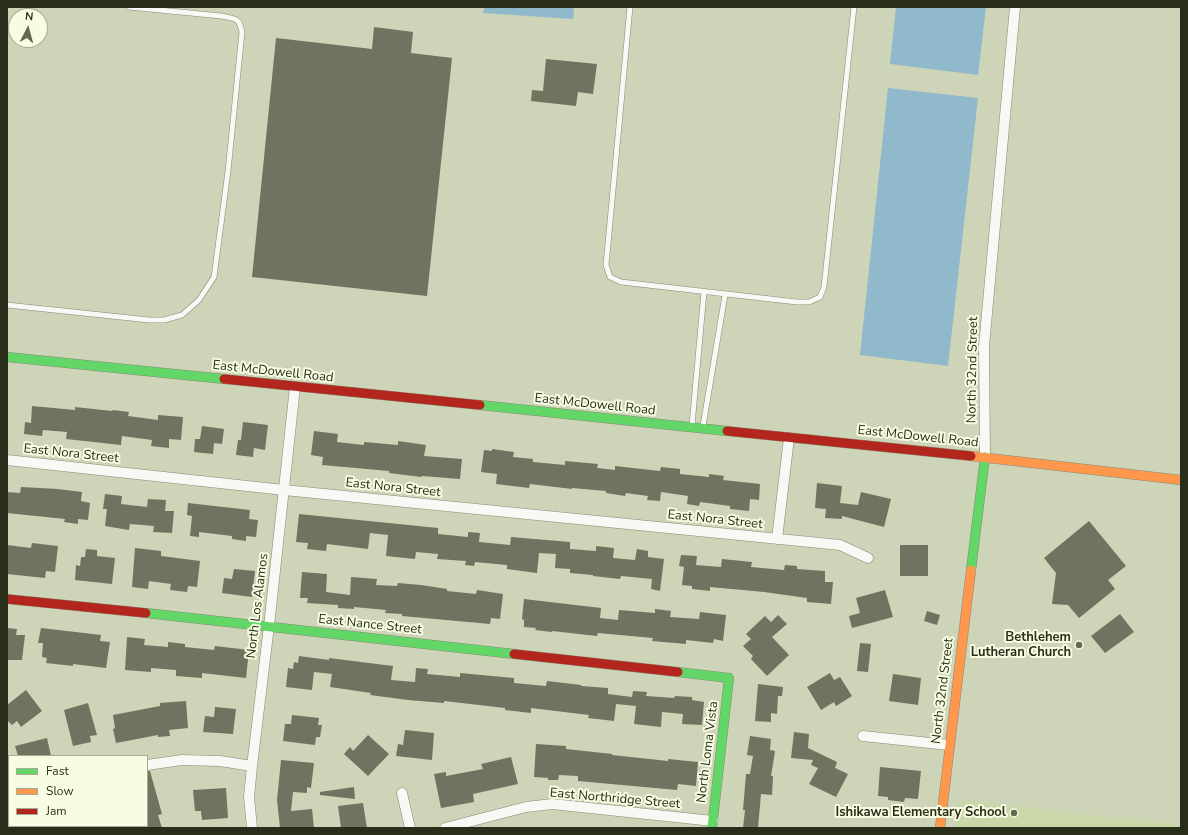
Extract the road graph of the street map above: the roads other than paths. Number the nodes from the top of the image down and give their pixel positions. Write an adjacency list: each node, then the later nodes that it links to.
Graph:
1 (129, 7): 7 (lane)
2 (630, 7): 5 (lane)
3 (854, 7): 6 (lane)
4 (1016, 7): 13 (street, North 32nd Street)
5 (704, 292): 6 (lane); 10 (lane)
6 (725, 295): 11 (lane)
7 (7, 305)
8 (7, 357): 9 (street, East McDowell Road)
9 (295, 387): 10 (street, East McDowell Road); 16 (street, North Los Alamos)
10 (691, 428): 11 (street, East McDowell Road)
11 (703, 429): 12 (street, East McDowell Road)
12 (789, 438): 13 (street, East McDowell Road); 17 (street)
13 (985, 457): 15 (street, East McDowell Road); 23 (street, North 32nd Street)
14 (7, 460): 16 (street, East Nora Street)
15 (1181, 480)
16 (284, 490): 17 (street, East Nora Street); 20 (street, North Los Alamos)
17 (776, 539): 18 (street, East Nora Street)
18 (868, 558)
19 (7, 599): 20 (street, East Nance Street)
20 (269, 626): 21 (street, East Nance Street); 25 (street, North Los Alamos)
21 (729, 678): 27 (street, North Loma Vista)
22 (863, 736): 23 (street)
23 (949, 745): 31 (street, North 32nd Street)
24 (148, 765): 25 (street)
25 (252, 766): 28 (street, North Los Alamos)
26 (402, 793): 29 (street)
27 (712, 824): 30 (street, East Northridge Street)
28 (252, 828)
29 (410, 828)
30 (445, 828)
31 (940, 828)

